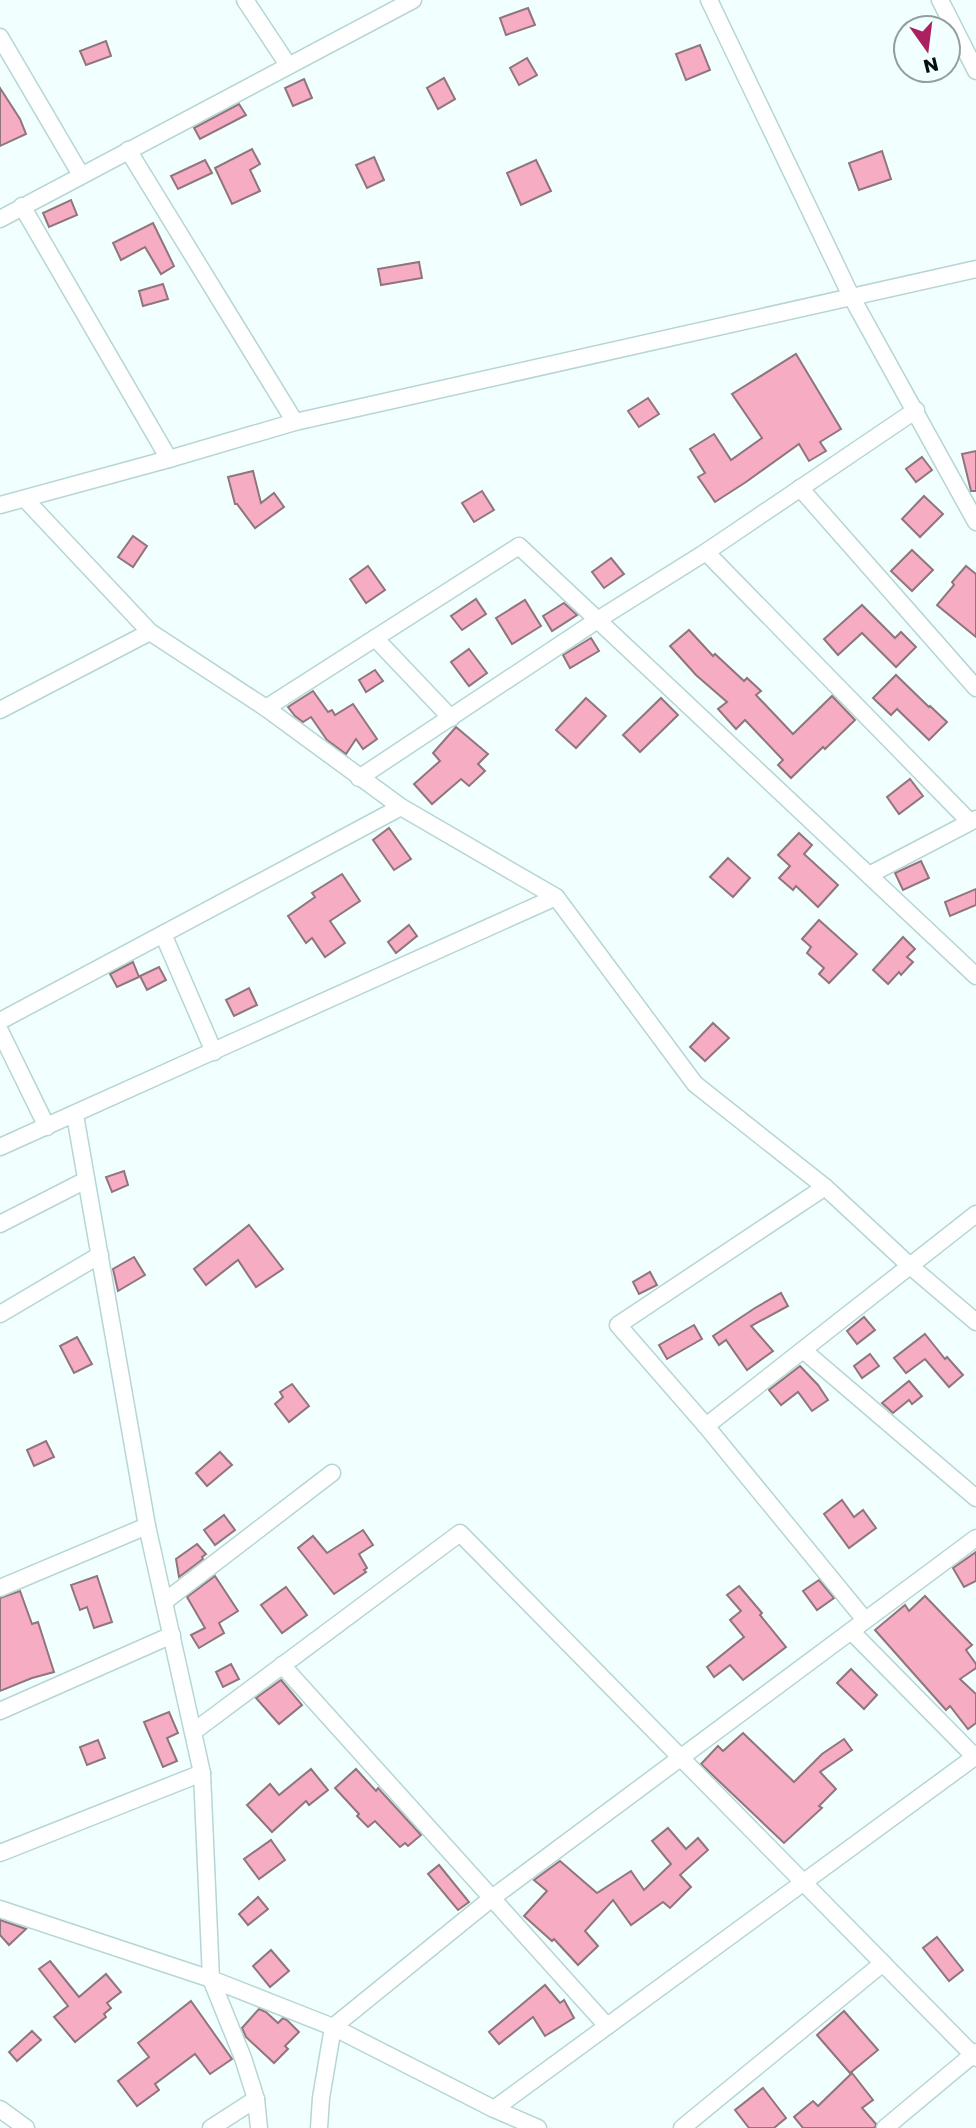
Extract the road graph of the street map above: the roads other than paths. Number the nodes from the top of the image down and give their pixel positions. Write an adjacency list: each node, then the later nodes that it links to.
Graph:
1 (245, 0): 6 (street)
2 (413, 0): 6 (street)
3 (709, 0): 13 (street)
4 (940, 0): 7 (street)
5 (0, 37): 9 (street)
6 (288, 65): 8 (street)
7 (976, 71)
8 (128, 150): 9 (street); 15 (street)
9 (81, 175): 10 (street)
10 (22, 206): 11 (street); 16 (street)
11 (0, 219)
12 (976, 269): 13 (street)
13 (851, 296): 14 (street); 15 (street)
14 (916, 410): 17 (street); 20 (street)
15 (295, 422): 16 (street)
16 (169, 459): 18 (street)
17 (800, 488): 21 (street); 25 (street)
18 (25, 499): 19 (street); 23 (street)
19 (0, 505)
20 (976, 522)
21 (706, 552): 22 (street); 31 (street)
22 (599, 619): 24 (street); 28 (street); 32 (street)
23 (150, 632): 26 (street); 27 (street)
24 (375, 638): 26 (street); 28 (street)
25 (976, 688)
26 (267, 708): 29 (street)
27 (0, 710)
28 (451, 718): 29 (street)
29 (359, 778): 30 (street)
30 (401, 807): 33 (street); 34 (street)
31 (973, 820): 32 (street)
32 (869, 875): 35 (street)
33 (556, 897): 38 (street); 43 (street)
34 (163, 934): 36 (street); 38 (street)
35 (976, 976)
36 (0, 1021)
37 (0, 1031): 40 (street)
38 (214, 1052): 39 (street)
39 (75, 1115): 40 (street); 42 (street)
40 (47, 1127): 41 (street)
41 (0, 1147)
42 (86, 1180): 45 (street); 46 (street)
43 (825, 1187): 47 (street); 51 (street)
44 (976, 1214): 47 (street)
45 (0, 1224)
46 (100, 1255): 48 (street); 54 (street)
47 (909, 1265): 49 (street); 50 (street)
48 (0, 1314)
49 (976, 1322)
50 (803, 1350): 51 (street); 53 (street)
51 (706, 1426): 58 (street)
52 (332, 1473): 57 (street)
53 (976, 1498)
54 (147, 1526): 56 (street); 57 (street)
55 (976, 1538): 58 (street)
56 (0, 1588)
57 (164, 1602): 60 (street)
58 (865, 1620): 59 (street)
59 (852, 1631): 64 (street); 65 (street)
60 (172, 1635): 62 (street); 63 (street)
61 (282, 1665): 63 (street); 64 (street); 69 (street)
62 (0, 1712)
63 (193, 1732): 66 (street)
64 (680, 1757): 68 (street); 69 (street)
65 (976, 1757): 68 (street)
66 (202, 1773): 67 (street); 72 (street)
67 (0, 1853)
68 (803, 1882): 71 (street); 73 (street)
69 (492, 1898): 73 (street); 74 (street)
70 (0, 1909): 72 (street)
71 (883, 1963): 75 (street); 84 (street)
72 (211, 1979): 74 (street); 76 (street)
73 (607, 2026): 78 (street)
74 (333, 2027): 78 (street); 82 (street)
75 (975, 2055): 85 (street)
76 (256, 2099): 80 (street); 81 (street)
77 (0, 2109): 79 (street)
78 (494, 2109): 83 (street)
79 (26, 2128)
80 (211, 2128)
81 (260, 2128)
82 (319, 2128)
83 (538, 2128)
84 (682, 2128)
85 (885, 2128)

